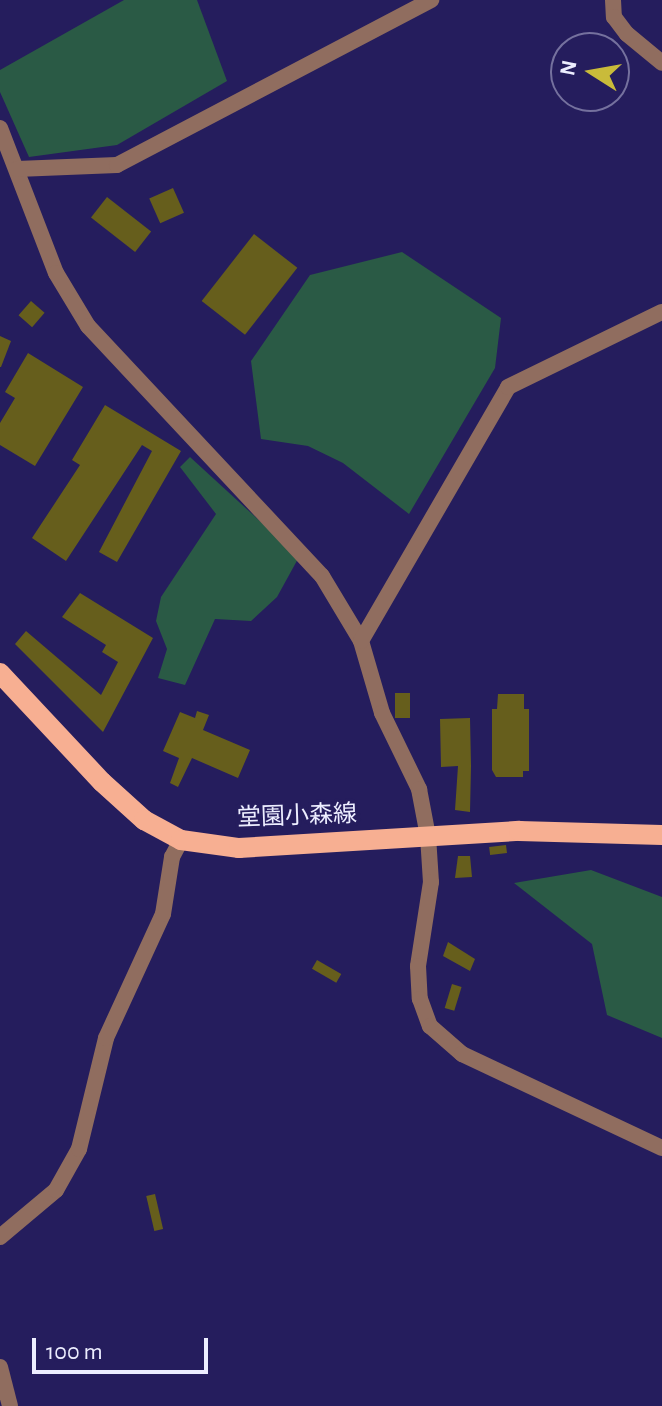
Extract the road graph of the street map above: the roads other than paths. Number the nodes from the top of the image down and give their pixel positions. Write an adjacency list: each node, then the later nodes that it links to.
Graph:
1 (431, 0): 7 (street)
2 (613, 0): 3 (street)
3 (637, 43): 4 (street); 5 (street)
4 (662, 48)
5 (662, 63)
6 (0, 128): 7 (street)
7 (17, 169): 9 (street)
8 (662, 312): 9 (street)
9 (361, 641): 12 (street)
10 (0, 673): 13 (main road, 堂園小森線)
11 (662, 835): 12 (main road, 堂園小森線)
12 (428, 836): 13 (main road, 堂園小森線); 14 (street)
13 (181, 840): 15 (street)
14 (662, 1148)
15 (0, 1237)
16 (0, 1367): 17 (street)
17 (10, 1406)

